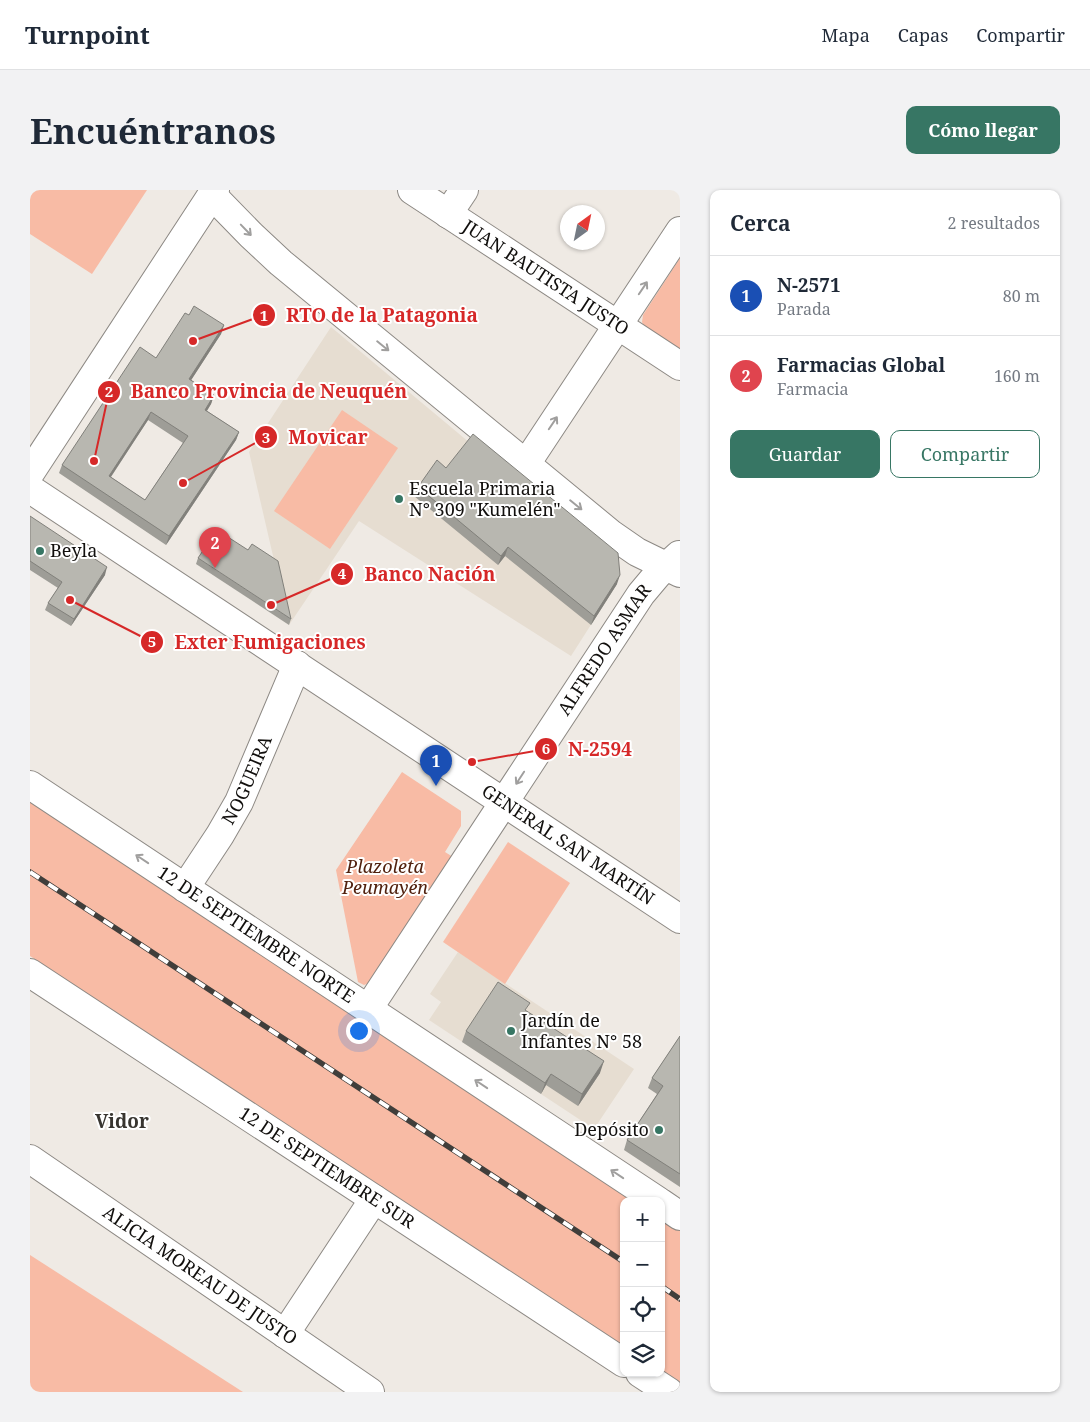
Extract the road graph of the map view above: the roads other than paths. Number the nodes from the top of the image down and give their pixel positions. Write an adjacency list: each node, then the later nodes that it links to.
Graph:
1 (412, 190): 4 (street, JUAN BAUTISTA JUSTO)
2 (464, 190): 4 (street)
3 (213, 193): 8 (street, one-way to 8); 9 (street)
4 (448, 214): 6 (street, JUAN BAUTISTA JUSTO)
5 (680, 231): 6 (street, one-way to 5)
6 (618, 325): 7 (street, JUAN BAUTISTA JUSTO); 8 (street, one-way to 6)
7 (680, 366)
8 (526, 464): 11 (street, one-way to 11)
9 (30, 474)
10 (30, 489): 12 (street, GENERAL SAN MARTÍN)
11 (675, 565): 14 (street, ALFREDO ASMAR, one-way to 14)
12 (297, 665): 14 (street, GENERAL SAN MARTÍN); 15 (street, NOGUEIRA)
13 (30, 785): 15 (street, 12 DE SEPTIEMBRE NORTE, one-way to 13)
14 (504, 802): 16 (street, GENERAL SAN MARTÍN); 18 (street, ALFREDO ASMAR)
15 (185, 888): 18 (street, 12 DE SEPTIEMBRE NORTE)
16 (680, 919)
17 (30, 973): 21 (street, 12 DE SEPTIEMBRE SUR)
18 (368, 1009): 20 (street, 12 DE SEPTIEMBRE NORTE, one-way to 18)
19 (30, 1160): 24 (street, ALICIA MOREAU DE JUSTO)
20 (652, 1197)
21 (374, 1198): 24 (street); 25 (street, 12 DE SEPTIEMBRE SUR)
22 (665, 1206): 23 (street)
23 (680, 1216)
24 (285, 1334): 27 (street, ALICIA MOREAU DE JUSTO)
25 (620, 1359)
26 (646, 1377): 28 (street)
27 (370, 1392)
28 (669, 1392)

